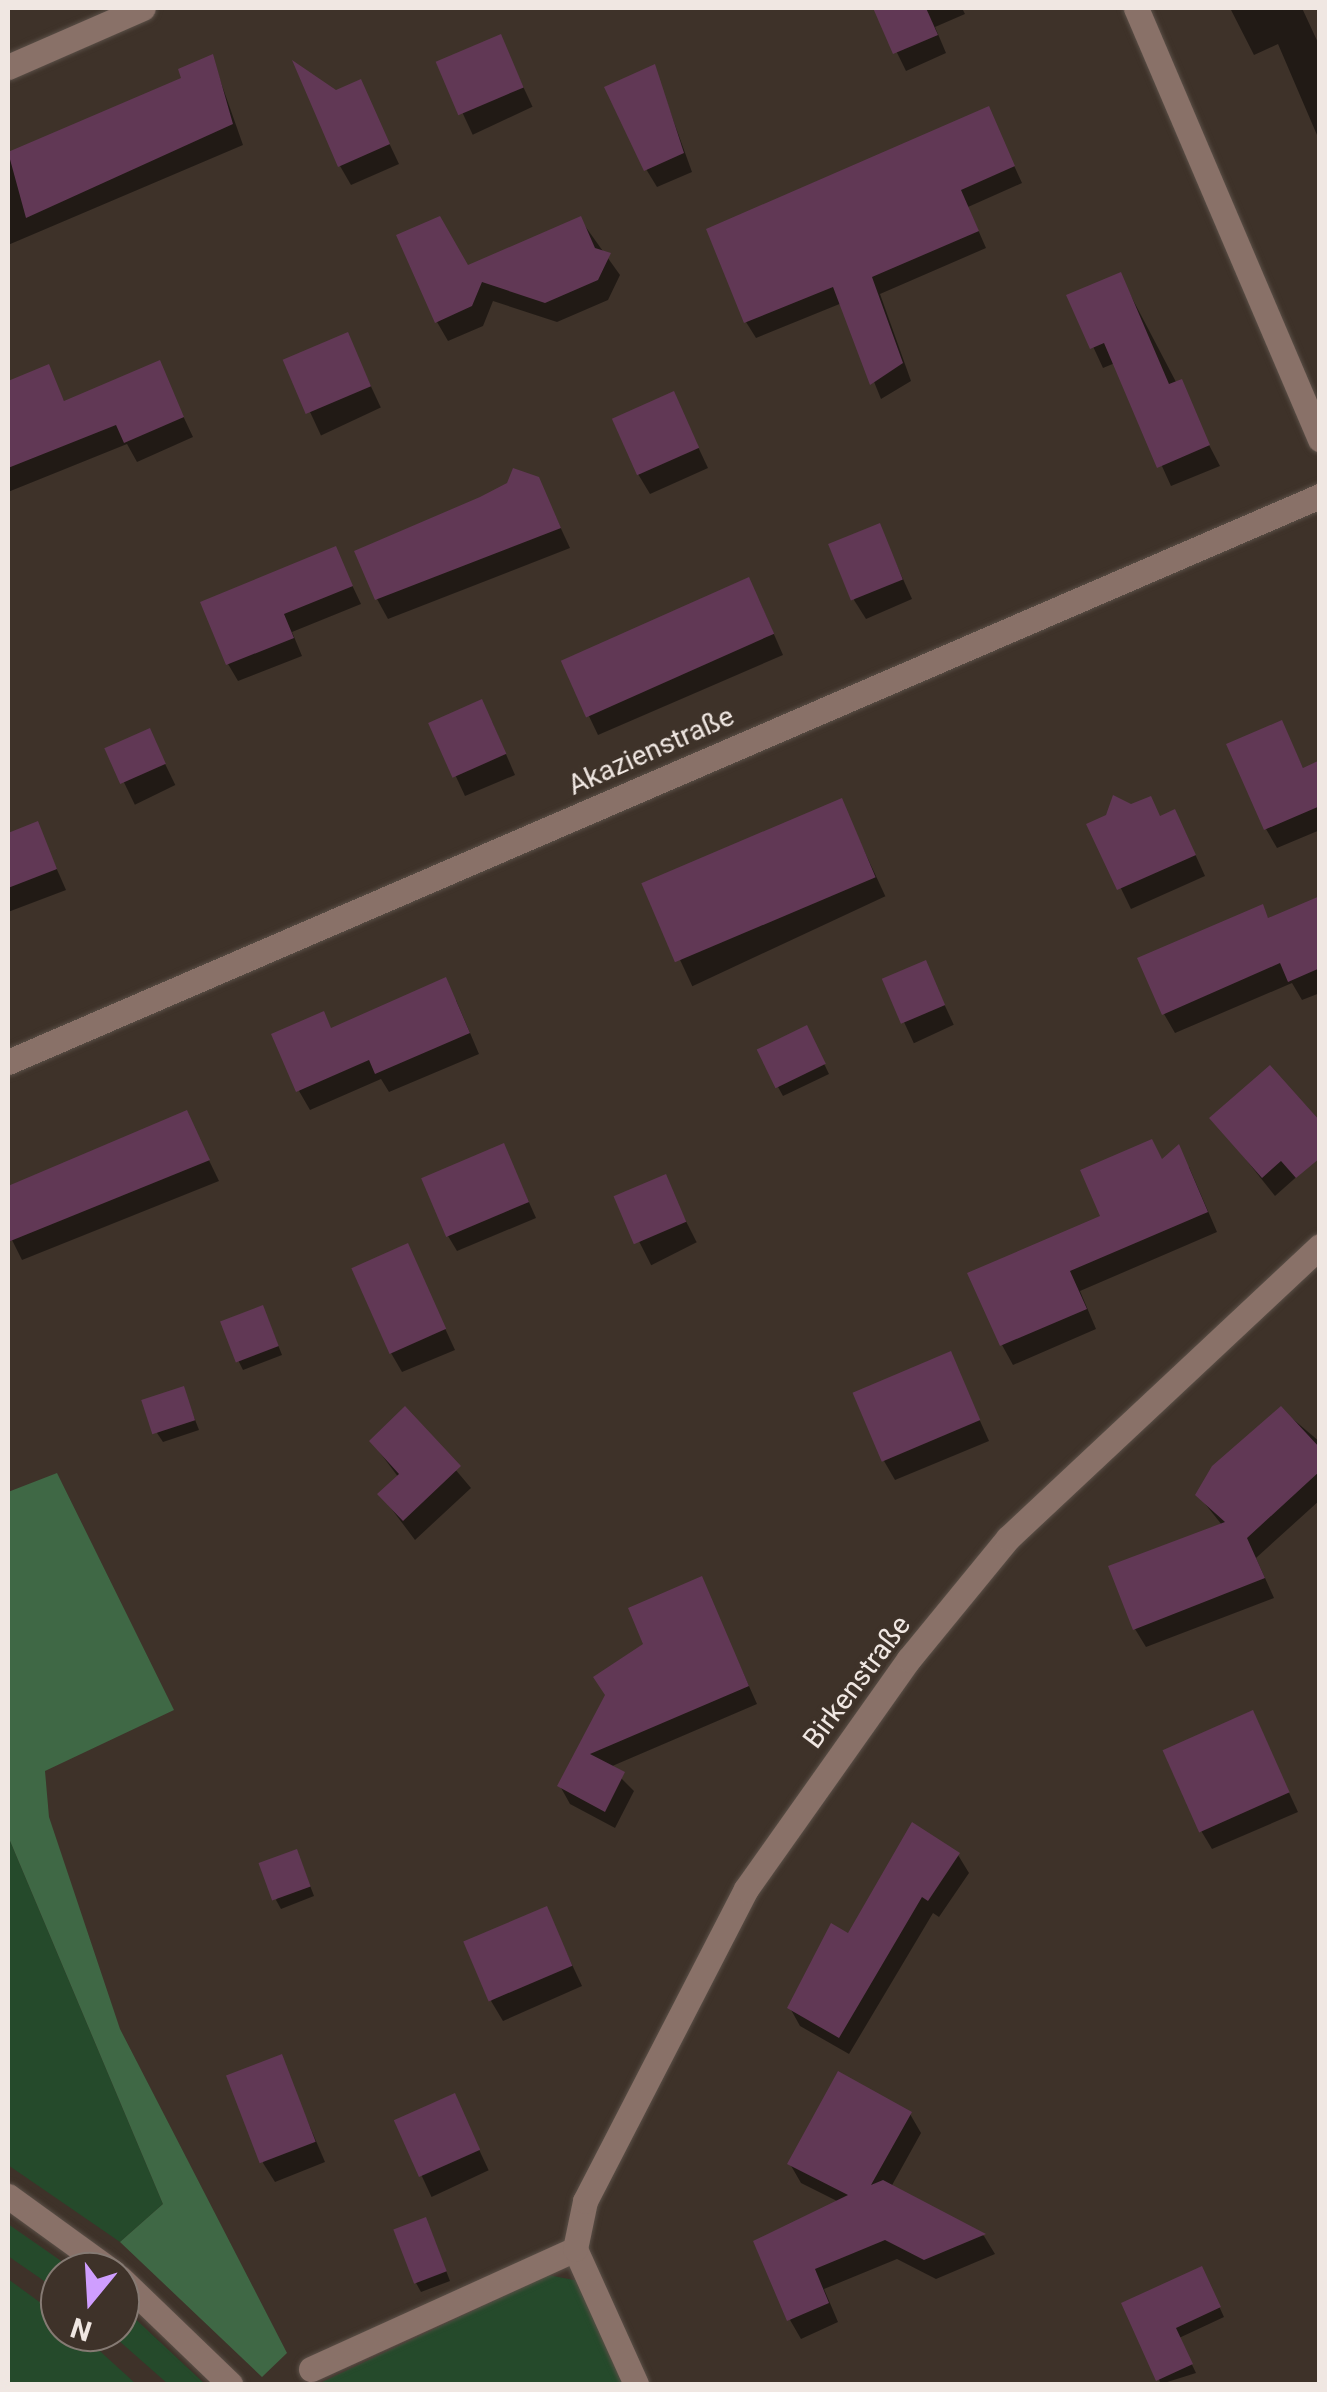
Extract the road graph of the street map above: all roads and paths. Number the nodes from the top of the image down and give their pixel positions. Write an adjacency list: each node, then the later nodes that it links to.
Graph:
1 (143, 8): 3 (street)
2 (1136, 8): 4 (street)
3 (8, 67)
4 (1320, 438)
5 (1320, 496): 6 (street, Akazienstraße)
6 (8, 1062)
7 (1320, 1246): 9 (street, Birkenstraße)
8 (8, 2196): 10 (street)
9 (575, 2249): 12 (street); 14 (street)
10 (85, 2252)
11 (140, 2297): 13 (street)
12 (310, 2369)
13 (230, 2384)
14 (636, 2384)

